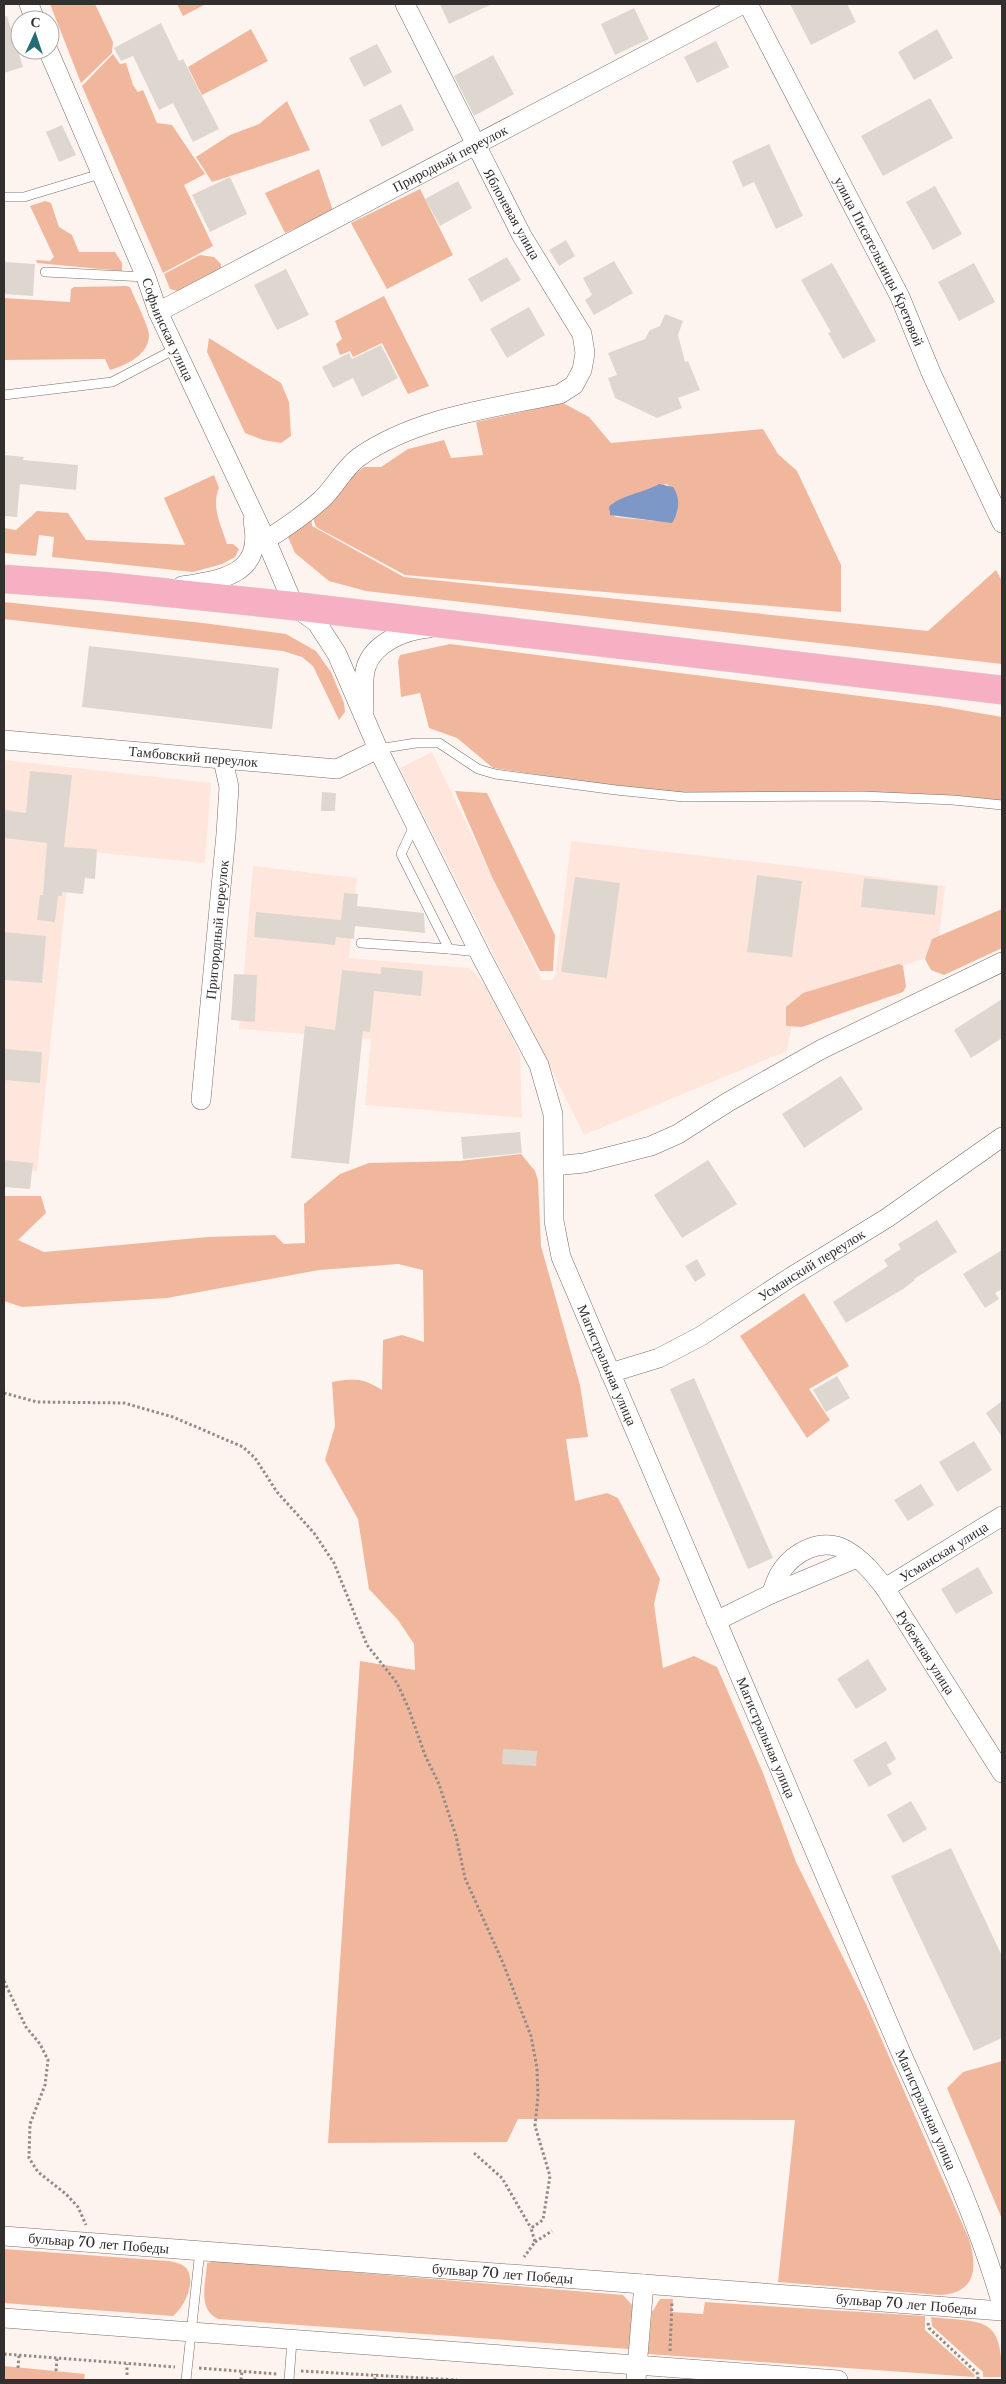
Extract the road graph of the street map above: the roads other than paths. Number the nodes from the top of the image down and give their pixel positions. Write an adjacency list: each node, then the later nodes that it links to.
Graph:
1 (405, 4): 5 (street, Яблоневая улица)
2 (743, 4): 5 (street, Природный переулок)
3 (748, 4): 14 (street, улица Писательницы Кретовой)
4 (52, 60): 6 (street, Софьинская улица)
5 (474, 144): 10 (street, Природный переулок); 15 (street, Яблоневая улица)
6 (100, 174): 7 (lane); 9 (street, Софьинская улица)
7 (4, 197)
8 (45, 272): 9 (lane)
9 (146, 277): 10 (street, Софьинская улица)
10 (158, 312): 11 (street, Софьинская улица)
11 (175, 349): 12 (lane); 13 (street, Софьинская улица)
12 (4, 395)
13 (245, 494): 15 (street, Софьинская улица); 17 (street)
14 (1002, 523)
15 (266, 540): 18 (street, Софьинская улица)
16 (4, 579): 17 (highway)
17 (148, 592): 18 (highway)
18 (294, 606): 19 (highway); 21 (street, Магистральная улица)
19 (465, 626): 20 (highway); 21 (street)
20 (1002, 690)
21 (364, 718): 23 (street, Магистральная улица)
22 (4, 740): 24 (street, Тамбовский переулок)
23 (378, 749): 24 (street, Тамбовский переулок); 25 (lane); 26 (street, Магистральная улица)
24 (223, 760): 31 (street, Пригородный переулок)
25 (1002, 805)
26 (415, 823): 28 (lane); 29 (street, Магистральная улица)
27 (361, 943): 28 (lane)
28 (449, 950): 29 (lane)
29 (479, 952): 33 (street, Магистральная улица)
30 (1002, 962): 33 (street)
31 (201, 1100)
32 (1002, 1137): 34 (street, Усманский переулок)
33 (554, 1166): 34 (street, Магистральная улица)
34 (610, 1373): 39 (street, Магистральная улица)
35 (1002, 1516): 37 (street, Усманская улица)
36 (857, 1558): 37 (street, Рубежная улица); 38 (street); 38 (street, Рубежная улица)
37 (885, 1588): 40 (street, Рубежная улица)
38 (771, 1594): 39 (street)
39 (716, 1621): 44 (street, Магистральная улица)
40 (1002, 1773)
41 (4, 2236): 42 (street, бульвар 70 лет Победы)
42 (200, 2250): 43 (street, бульвар 70 лет Победы); 47 (lane)
43 (644, 2284): 45 (street, бульвар 70 лет Победы); 49 (street)
44 (1002, 2305)
45 (1002, 2310)
46 (4, 2318): 47 (street)
47 (192, 2334): 48 (street); 51 (lane)
48 (292, 2341): 49 (street); 50 (lane)
49 (636, 2373): 52 (street)
50 (289, 2376)
51 (186, 2380)
52 (838, 2380)

